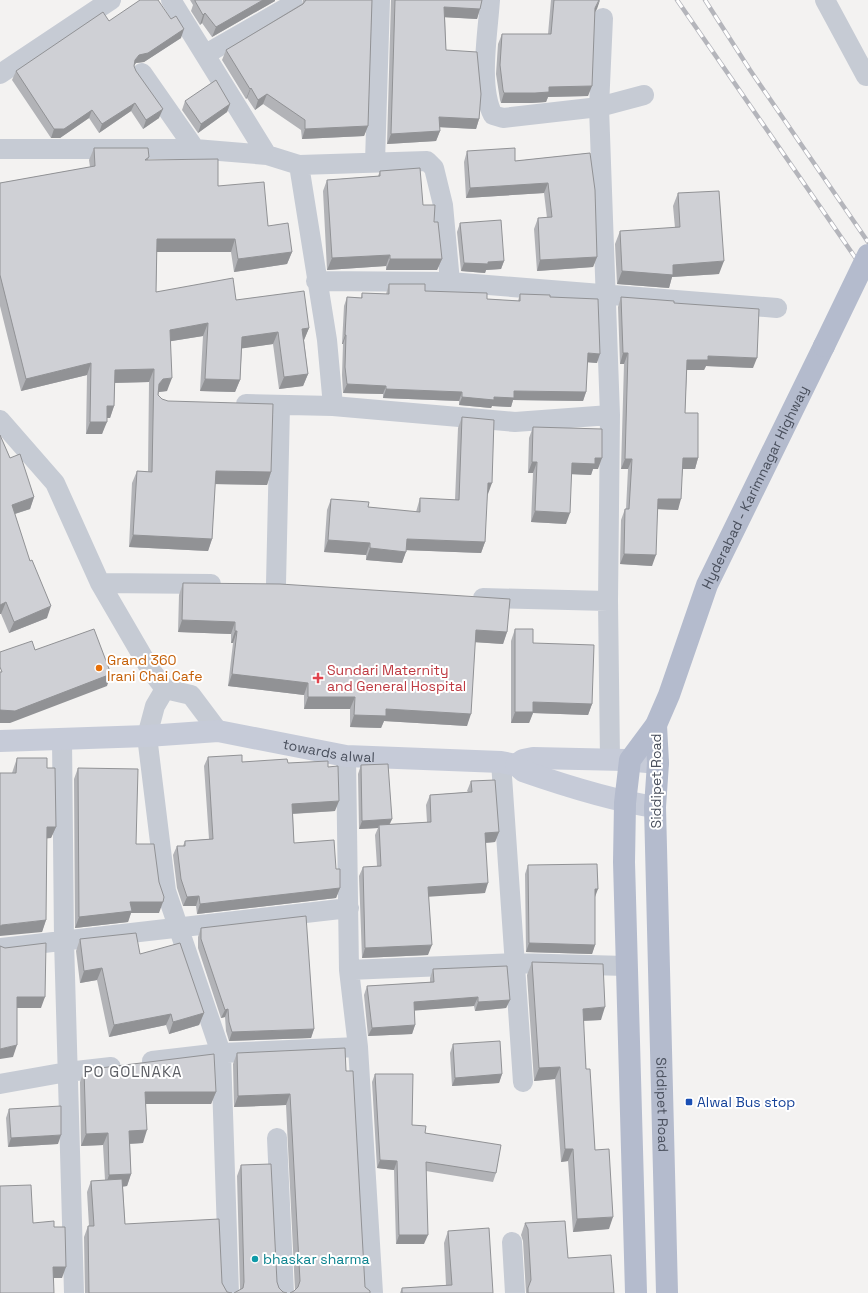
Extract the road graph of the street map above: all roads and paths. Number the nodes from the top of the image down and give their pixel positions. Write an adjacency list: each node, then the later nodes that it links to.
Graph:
1 (171, 0): 8 (street)
2 (380, 0): 17 (street)
3 (490, 0): 13 (street)
4 (825, 0): 11 (street)
5 (102, 2): 10 (street)
6 (293, 4): 8 (street)
7 (603, 18): 13 (street)
8 (206, 54): 16 (street)
9 (142, 73): 15 (street)
10 (0, 74)
11 (866, 76)
12 (644, 95): 13 (street)
13 (599, 107): 22 (street)
14 (0, 149): 15 (street)
15 (195, 149): 16 (street)
16 (267, 155): 18 (street)
17 (375, 162): 18 (street); 21 (street)
18 (299, 165): 20 (street)
19 (868, 255): 35 (main road, Hyderabad - Karimnagar Highway, bridge)
20 (316, 281): 21 (street); 26 (street)
21 (450, 282): 22 (street)
22 (606, 293): 23 (street); 27 (street)
23 (777, 308)
24 (226, 404): 25 (street)
25 (280, 406): 26 (street); 31 (street)
26 (333, 406): 27 (street)
27 (610, 415): 33 (street)
28 (0, 420): 29 (street)
29 (100, 582): 30 (street); 34 (street)
30 (230, 584)
31 (276, 585)
32 (466, 597): 33 (street)
33 (608, 601): 41 (street)
34 (165, 689): 36 (street); 37 (street)
35 (656, 725): 41 (main road, Siddipet Road); 43 (main road, Siddipet Road)
36 (218, 731): 37 (main road, towards alwal); 40 (main road, towards alwal)
37 (147, 736): 38 (main road, towards alwal); 47 (street)
38 (62, 738): 39 (main road, towards alwal); 48 (street)
39 (0, 741)
40 (346, 756): 42 (main road, towards alwal); 46 (street)
41 (620, 760): 42 (main road, towards alwal); 43 (main road, towards alwal); 44 (main road, Siddipet Road)
42 (508, 763): 44 (main road); 50 (street)
43 (658, 763): 45 (main road, Siddipet Road)
44 (625, 803): 45 (main road); 51 (main road, Siddipet Road)
45 (655, 807): 66 (main road, Siddipet Road)
46 (349, 908): 47 (street); 52 (street)
47 (178, 926): 48 (street); 54 (street)
48 (64, 940): 49 (street); 55 (street)
49 (0, 948)
50 (514, 963): 51 (street); 52 (street); 56 (street)
51 (626, 966): 65 (main road, Siddipet Road)
52 (349, 970): 53 (street)
53 (358, 1047): 54 (street); 63 (street)
54 (221, 1053): 55 (street); 61 (street)
55 (68, 1072): 57 (street); 60 (street)
56 (523, 1082)
57 (0, 1084)
58 (277, 1138): 62 (street)
59 (512, 1242): 64 (street)
60 (74, 1293)
61 (229, 1293)
62 (284, 1293)
63 (373, 1293)
64 (515, 1293)
65 (636, 1293)
66 (668, 1293)

